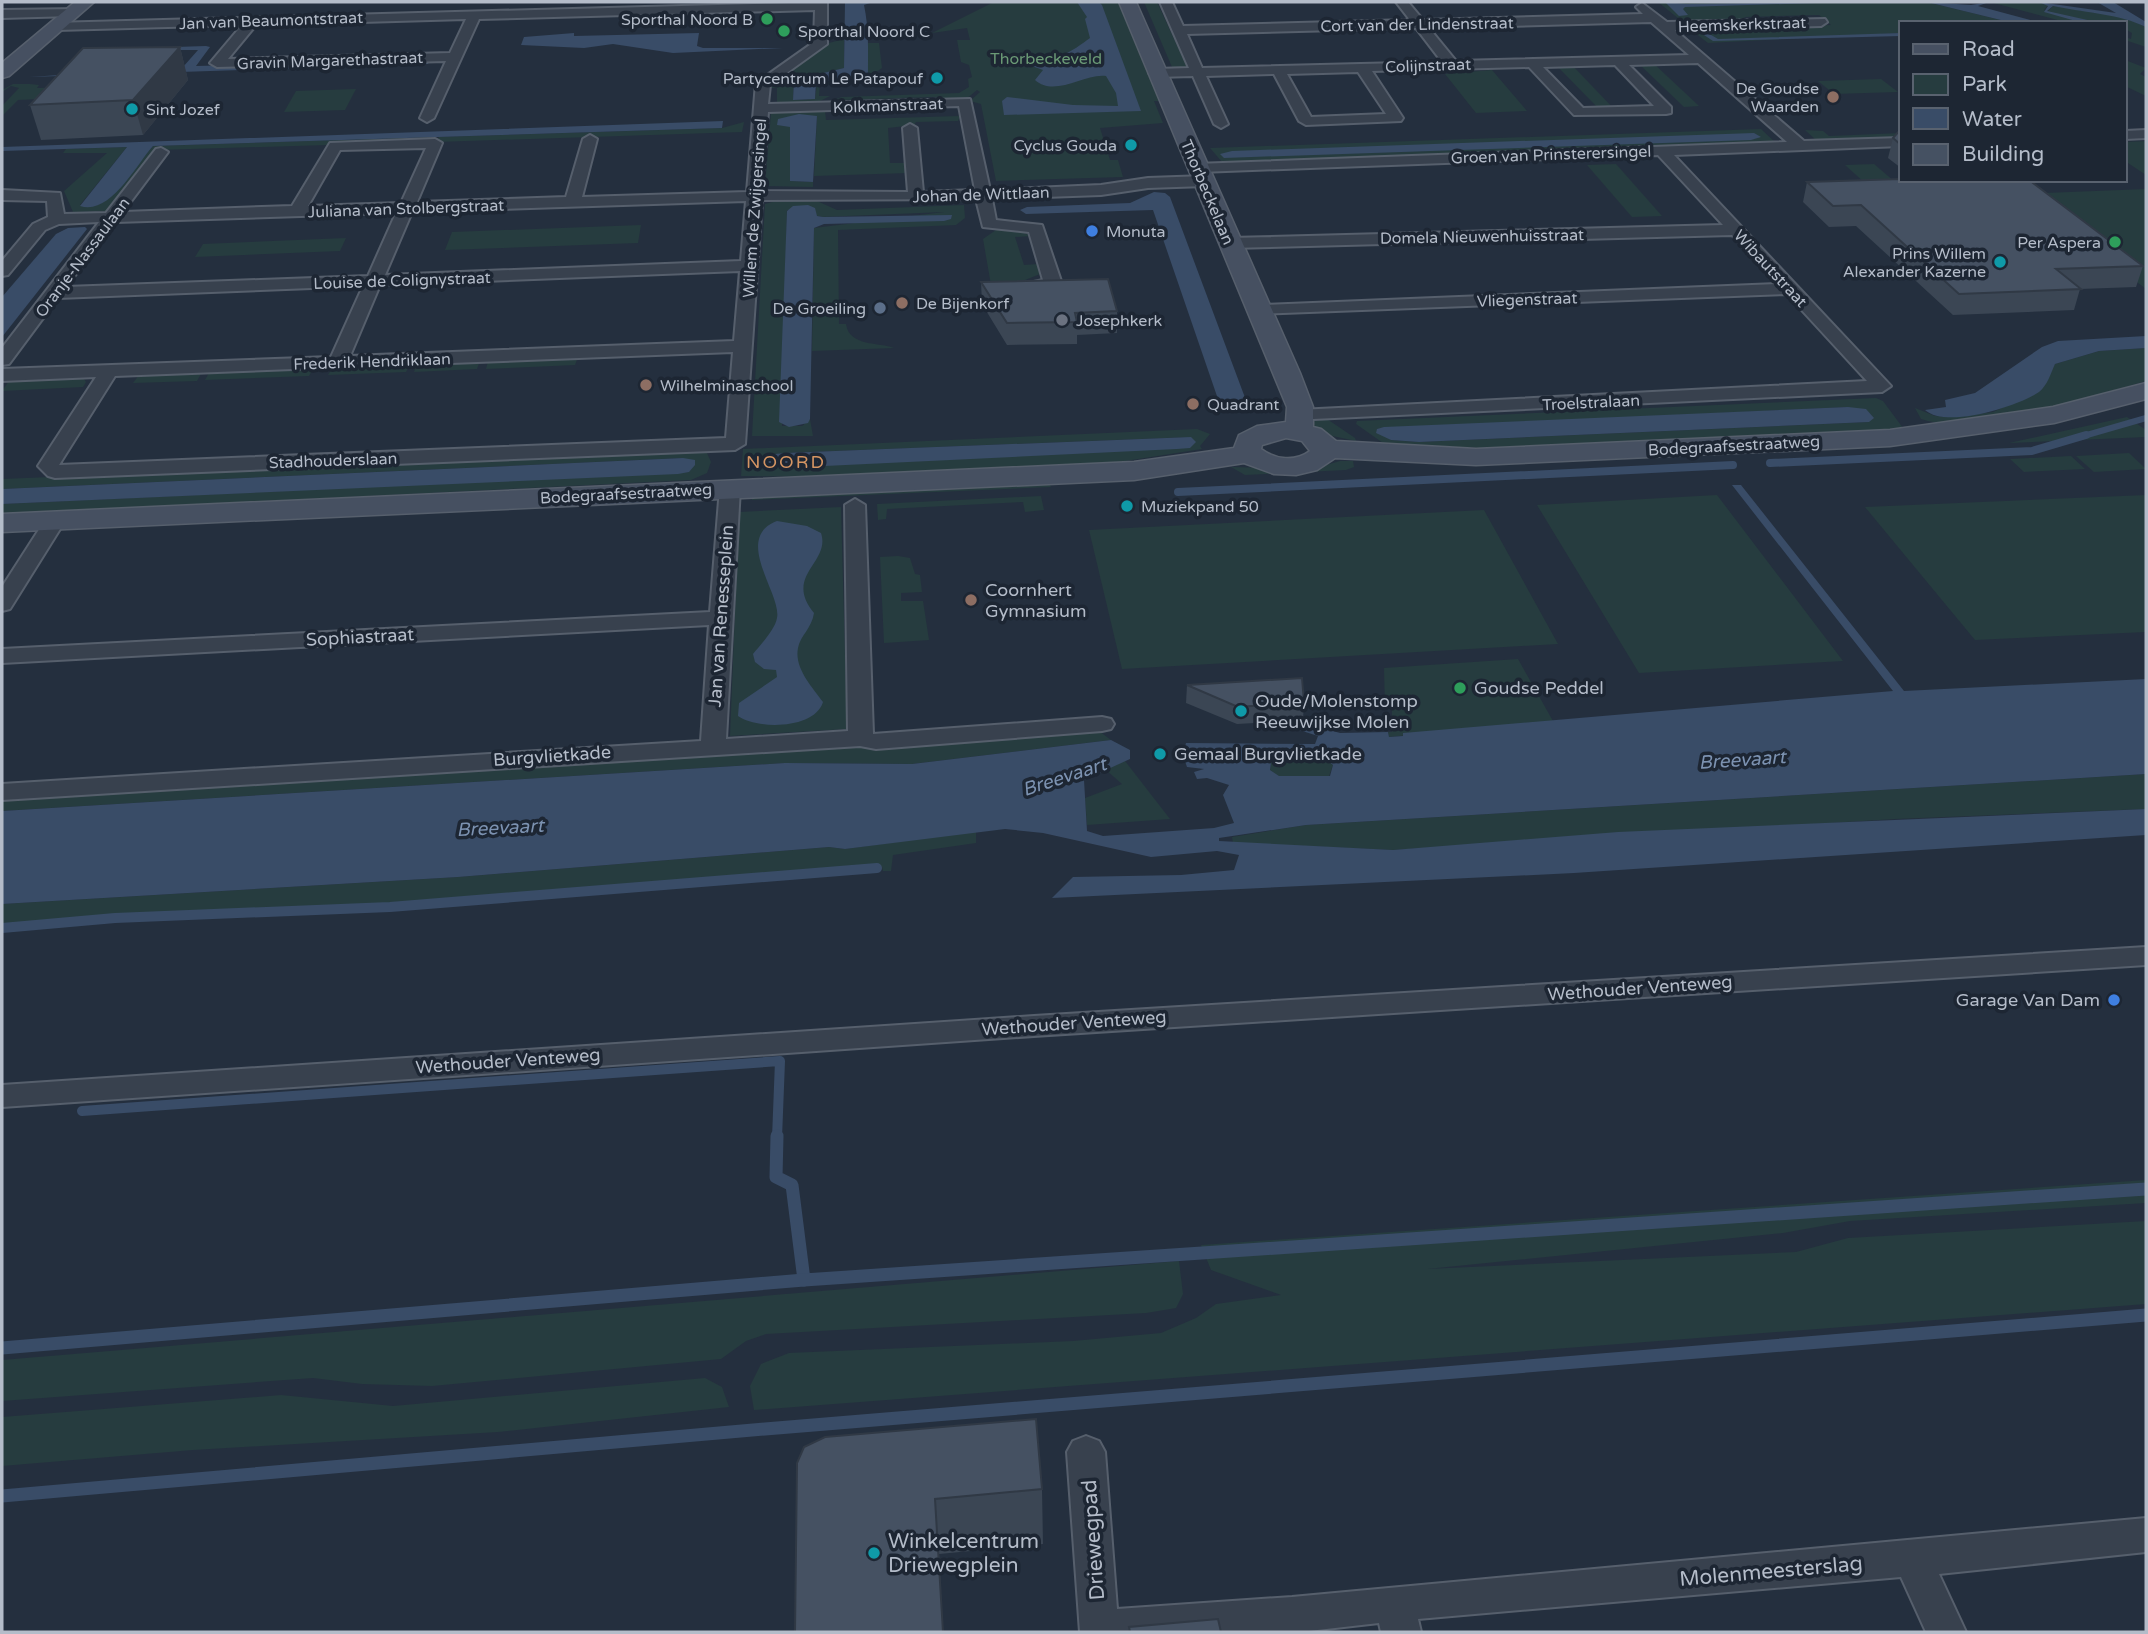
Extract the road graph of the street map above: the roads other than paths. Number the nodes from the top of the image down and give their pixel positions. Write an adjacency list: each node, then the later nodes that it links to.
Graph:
1 (1127, 2): 25 (main road, Thorbeckelaan)
2 (1166, 2): 15 (street)
3 (1402, 2): 13 (street)
4 (1635, 2): 11 (street, Heemskerkstraat)
5 (821, 4): 6 (street, Jan van Beaumontstraat); 26 (street, Willem de Zwijgersingel)
6 (732, 5): 9 (street, Jan van Beaumontstraat)
7 (79, 7): 8 (street); 14 (main road)
8 (2, 14)
9 (474, 15): 10 (street, Jan van Beaumontstraat); 16 (street)
10 (251, 22): 14 (street, Jan van Beaumontstraat); 16 (street, Gravin Margarethastraat)
11 (1659, 22): 12 (street, Heemskerkstraat); 13 (street, Cort van der Lindenstraat); 17 (street, Heemskerkstraat)
12 (1821, 22)
13 (1419, 23): 15 (street, Cort van der Lindenstraat); 20 (street)
14 (57, 26): 23 (main road)
15 (1180, 30): 24 (street)
16 (455, 57): 27 (street)
17 (1701, 59): 18 (street, Colijnstraat); 36 (street, Heemskerkstraat)
18 (1617, 60): 19 (street, Colijnstraat); 19 (street)
19 (1531, 62): 20 (street, Colijnstraat)
20 (1451, 64): 21 (street, Colijnstraat)
21 (1362, 67): 22 (street, Colijnstraat); 28 (street)
22 (1278, 69): 24 (street, Colijnstraat); 28 (street)
23 (2, 72)
24 (1197, 72): 25 (street, Colijnstraat); 29 (street)
25 (1156, 73): 39 (main road, Thorbeckelaan)
26 (762, 108): 40 (street, Kolkmanstraat); 42 (street, Willem de Zwijgersingel)
27 (427, 118)
28 (1351, 119)
29 (1221, 124)
30 (911, 128): 43 (street)
31 (2146, 134): 32 (street)
32 (2127, 135)
33 (590, 139): 44 (street)
34 (1899, 142): 36 (street, Groen van Prinsterersingel)
35 (435, 143): 45 (street); 46 (street)
36 (1800, 145): 37 (street, Groen van Prinsterersingel)
37 (1661, 150): 39 (street, Groen van Prinsterersingel); 49 (street, Wibautstraat)
38 (161, 152): 47 (street, Oranje-Nassaulaan)
39 (1203, 174): 40 (street, Johan de Wittlaan); 50 (main road, Thorbeckelaan)
40 (981, 194): 43 (street, Johan de Wittlaan); 55 (street)
41 (2, 195): 48 (street)
42 (755, 196): 43 (street, Johan de Wittlaan); 44 (street, Juliana van Stolbergstraat); 51 (street, Willem de Zwijgersingel)
43 (916, 197)
44 (573, 202): 45 (street, Juliana van Stolbergstraat)
45 (406, 208): 46 (street, Juliana van Stolbergstraat); 53 (street)
46 (297, 211): 47 (street, Juliana van Stolbergstraat)
47 (111, 218): 48 (street, Juliana van Stolbergstraat); 56 (street, Oranje-Nassaulaan)
48 (56, 219): 52 (street)
49 (1735, 229): 50 (street, Domela Nieuwenhuisstraat); 54 (street, Wibautstraat)
50 (1230, 243): 57 (main road, Thorbeckelaan)
51 (749, 266): 53 (street, Louise de Colignystraat); 58 (street, Willem de Zwijgersingel)
52 (2, 271)
53 (374, 281): 56 (street, Louise de Colignystraat); 60 (street)
54 (1791, 289): 57 (street, Vliegenstraat); 63 (street, Wibautstraat)
55 (999, 291)
56 (55, 293): 59 (street, Oranje-Nassaulaan)
57 (1262, 310): 65 (main road, Thorbeckelaan)
58 (743, 346): 60 (street, Frederik Hendriklaan); 66 (street, Willem de Zwijgersingel)
59 (2, 360)
60 (338, 362): 61 (street, Frederik Hendriklaan)
61 (110, 370): 62 (street, Frederik Hendriklaan); 66 (street, Stadhouderslaan)
62 (2, 375)
63 (1882, 386): 65 (street, Troelstralaan)
64 (2144, 393): 67 (main road, Bodegraafsestraatweg)
65 (1290, 426): 67 (main road); 68 (main road)
66 (735, 444)
67 (1326, 449): 68 (main road)
68 (1249, 454): 69 (main road, Bodegraafsestraatweg)
69 (730, 488): 71 (main road, Bodegraafsestraatweg); 74 (street, Jan van Renesseplein)
70 (855, 505): 77 (street)
71 (54, 521): 72 (main road, Bodegraafsestraatweg); 73 (street)
72 (2, 523)
73 (2, 604)
74 (719, 618): 75 (street, Sophiastraat); 78 (street, Jan van Renesseplein)
75 (2, 656)
76 (1102, 724): 77 (street, Burgvlietkade)
77 (861, 738): 78 (street, Burgvlietkade)
78 (713, 745): 79 (street, Burgvlietkade)
79 (2, 793)
80 (2146, 956): 81 (street, Wethouder Venteweg)
81 (2, 1096)
82 (1086, 1452): 86 (street, Driewegpad)
83 (2146, 1535): 84 (street, Molenmeesterslag)
84 (1912, 1559): 85 (street, Molenmeesterslag); 87 (street)
85 (1398, 1617): 86 (street, Molenmeesterslag)
86 (1100, 1629)
87 (1946, 1632)

